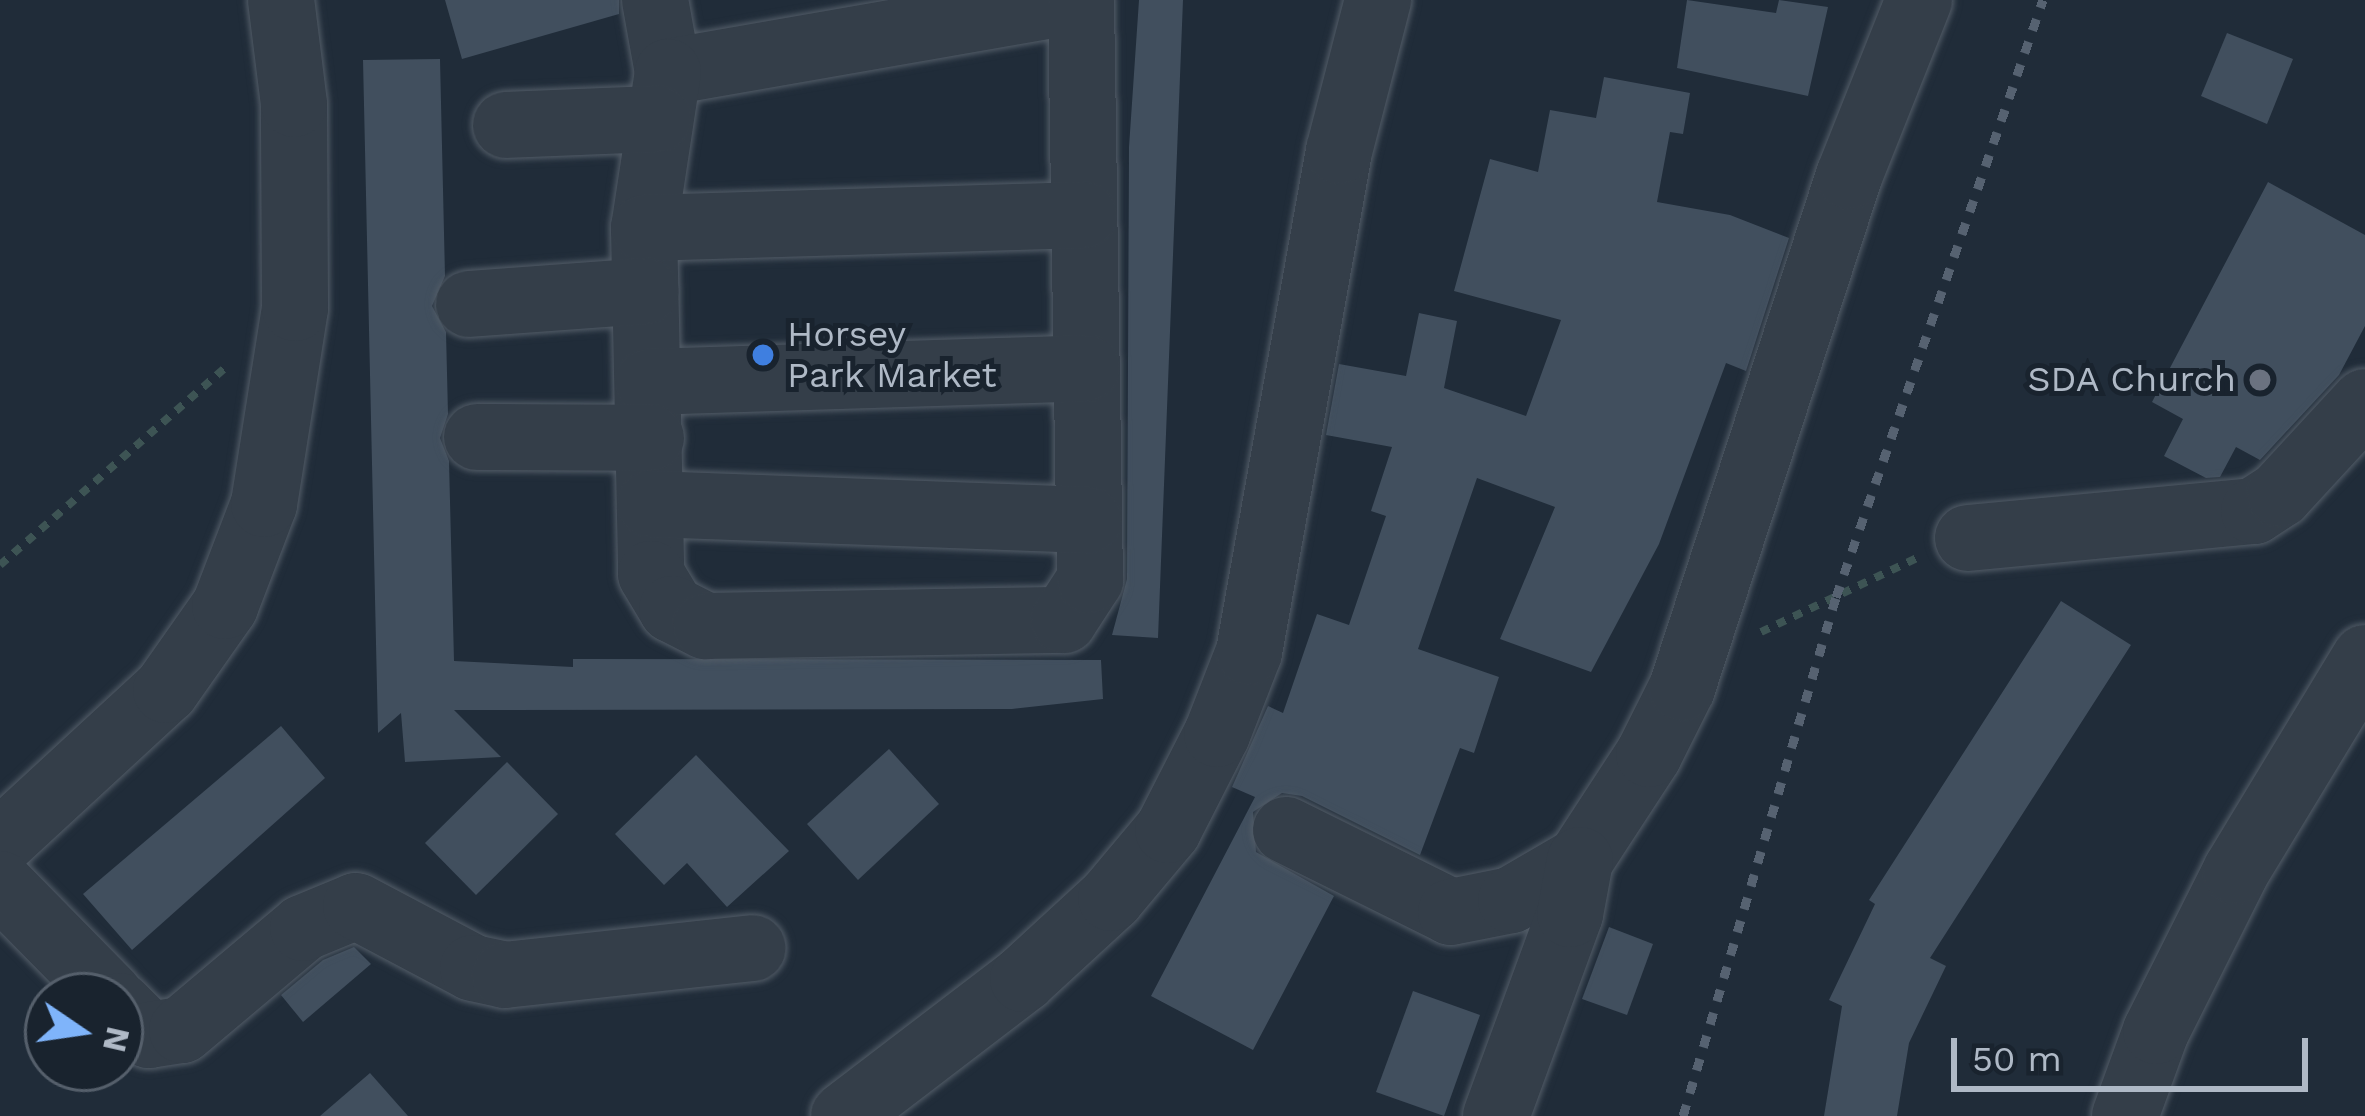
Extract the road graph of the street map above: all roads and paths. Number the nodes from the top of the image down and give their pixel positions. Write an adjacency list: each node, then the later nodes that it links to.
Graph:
1 (281, 0): 11 (street)
2 (656, 0): 6 (street)
3 (1378, 0): 29 (street)
4 (1919, 0): 24 (street)
5 (1081, 2): 6 (street); 8 (street)
6 (663, 95): 7 (street); 9 (street)
7 (506, 125)
8 (1084, 214): 9 (street); 12 (street)
9 (645, 260): 10 (street); 14 (street)
10 (469, 304)
11 (295, 308): 19 (path); 23 (street)
12 (1087, 368): 14 (street); 17 (street)
13 (2365, 402): 18 (street)
14 (649, 410): 15 (street); 16 (street)
15 (477, 437)
16 (650, 504): 17 (street); 17 (street)
17 (1089, 520)
18 (1967, 538): 20 (path)
19 (0, 565)
20 (1754, 636)
21 (2365, 658): 31 (street)
22 (1286, 830): 24 (street)
23 (0, 843)
24 (1580, 860): 30 (street)
25 (0, 884): 27 (street)
26 (753, 948): 28 (street)
27 (86, 972)
28 (144, 1030)
29 (844, 1116)
30 (1496, 1116)
31 (2125, 1116)

